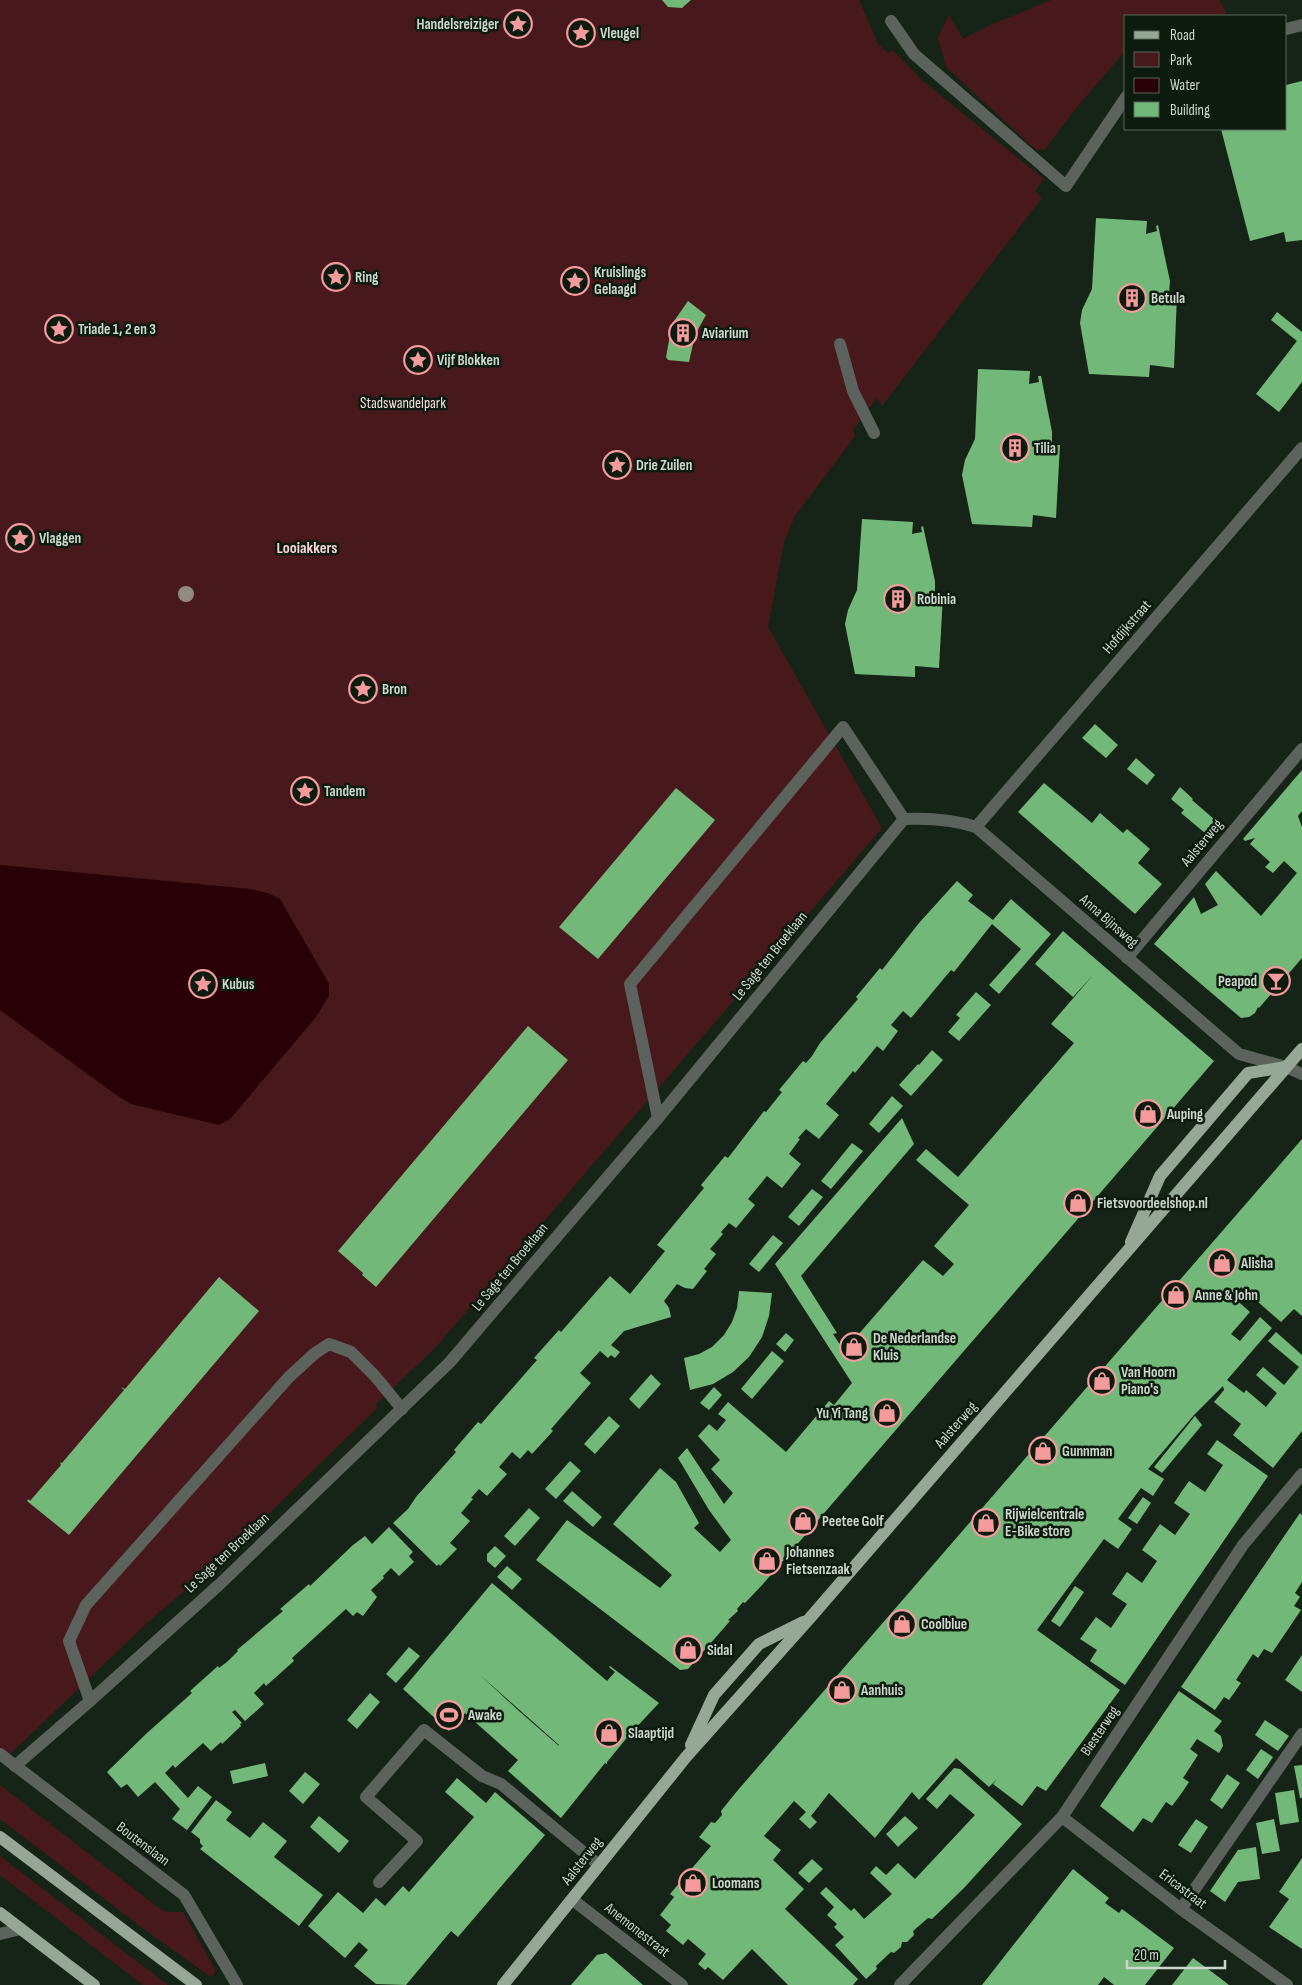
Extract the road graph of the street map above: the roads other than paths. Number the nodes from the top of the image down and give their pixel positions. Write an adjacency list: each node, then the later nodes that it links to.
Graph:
1 (890, 21): 4 (street)
2 (1302, 25): 3 (street)
3 (1287, 29)
4 (1124, 100)
5 (840, 344): 6 (street)
6 (874, 433)
7 (1302, 448): 10 (street, Hofdijkstraat)
8 (1302, 748): 11 (street, Aalsterweg)
9 (904, 819): 10 (street, Anna Bijnsweg); 15 (street, Le Sage ten Broeklaan); 15 (street)
10 (976, 827): 11 (street, Anna Bijnsweg)
11 (1127, 958): 13 (street, Anna Bijnsweg)
12 (1302, 1049): 13 (main road, Aalsterweg)
13 (1286, 1067): 14 (street, Anna Bijnsweg); 16 (main road, Aalsterweg); 16 (main road, Aalsterweg)
14 (1302, 1074)
15 (658, 1118): 17 (street, Le Sage ten Broeklaan)
16 (1126, 1254): 19 (main road, Aalsterweg)
17 (402, 1409): 20 (street, Le Sage ten Broeklaan); 20 (street)
18 (1302, 1474): 25 (street, Biesterweg)
19 (810, 1618): 23 (main road, Aalsterweg); 23 (main road, Aalsterweg)
20 (90, 1701): 24 (street, Le Sage ten Broeklaan)
21 (1302, 1734): 30 (street)
22 (0, 1754): 24 (street, Boutenslaan)
23 (686, 1757): 27 (main road, Aalsterweg)
24 (15, 1766): 36 (street, Boutenslaan)
25 (1062, 1817): 30 (street, Ericastraat); 39 (street, Biesterweg)
26 (0, 1837): 35 (main road)
27 (599, 1865): 28 (street); 29 (main road, Aalsterweg)
28 (379, 1882)
29 (573, 1900): 37 (main road, Aalsterweg); 38 (street, Anemonestraat)
30 (1181, 1909): 40 (street, Ericastraat)
31 (0, 1912): 32 (main road)
32 (21, 1929): 33 (street); 34 (main road)
33 (0, 1934)
34 (94, 1985)
35 (196, 1985)
36 (237, 1985)
37 (503, 1985)
38 (682, 1985)
39 (900, 1985)
40 (1287, 1985)

